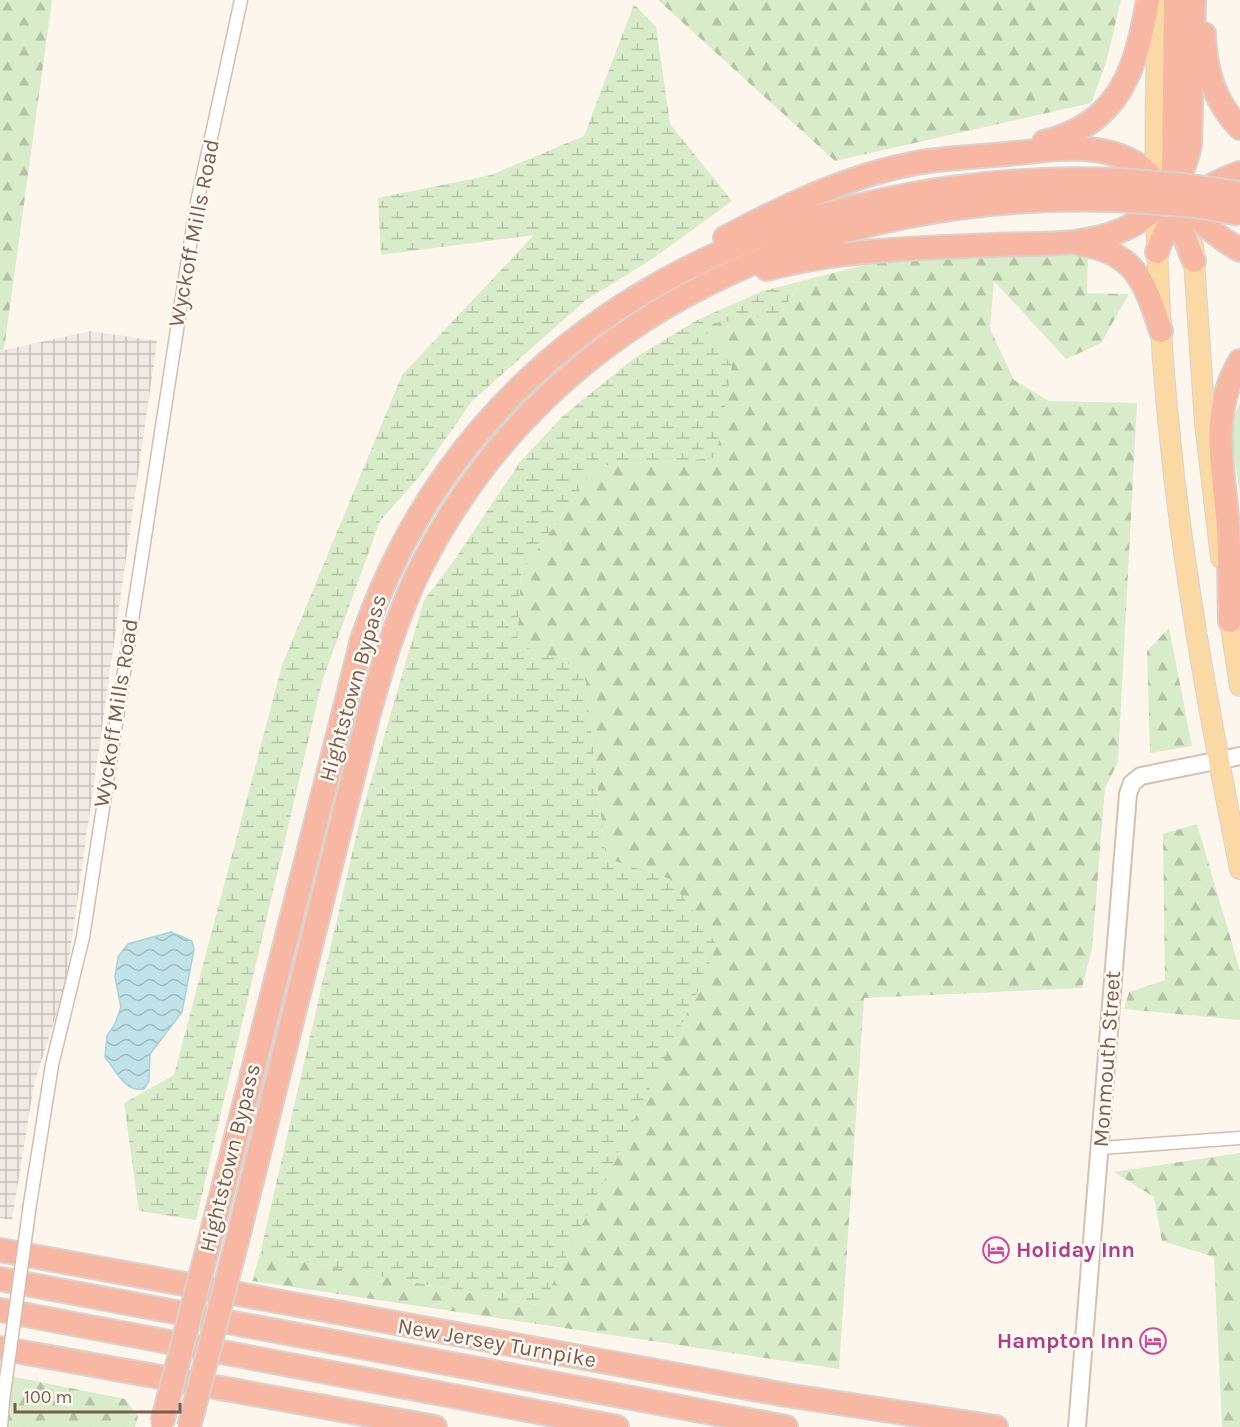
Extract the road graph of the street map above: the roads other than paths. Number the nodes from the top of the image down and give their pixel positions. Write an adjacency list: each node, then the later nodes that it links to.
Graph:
1 (241, 0): 34 (street, Wyckoff Mills Road, bridge)
2 (1148, 0): 8 (highway)
3 (1159, 0): 12 (main road)
4 (1175, 0): 12 (highway)
5 (1194, 0): 12 (highway)
6 (1206, 0): 7 (highway)
7 (1240, 128)
8 (960, 157): 12 (highway); 18 (highway)
9 (1240, 174): 12 (highway)
10 (1119, 190): 11 (highway, Hightstown Bypass, bridge); 13 (highway, Hightstown Bypass, bridge); 18 (highway, Hightstown Bypass); 19 (highway, Hightstown Bypass)
11 (1240, 193)
12 (1174, 200): 14 (highway); 15 (highway); 16 (highway); 17 (highway)
13 (1240, 213)
14 (1066, 242): 19 (highway); 20 (highway)
15 (1240, 250)
16 (1157, 252): 20 (main road)
17 (1194, 261): 22 (main road)
18 (611, 312): 33 (highway, Hightstown Bypass, bridge)
19 (636, 324): 35 (highway, Hightstown Bypass, bridge)
20 (1161, 331): 25 (main road)
21 (1240, 361): 22 (highway)
22 (1230, 621): 23 (main road)
23 (1240, 686)
24 (1240, 756): 25 (street, Monmouth Street)
25 (1219, 760): 26 (main road); 28 (street, Monmouth Street)
26 (1240, 869)
27 (1240, 1138): 28 (street)
28 (1101, 1148): 40 (street, Monmouth Street)
29 (0, 1250): 39 (highway, New Jersey Turnpike)
30 (0, 1279): 38 (highway, New Jersey Turnpike)
31 (0, 1310): 37 (highway)
32 (0, 1348): 36 (highway)
33 (162, 1425)
34 (1, 1427)
35 (189, 1427)
36 (435, 1427)
37 (617, 1427)
38 (786, 1427)
39 (996, 1427)
40 (1077, 1427)

